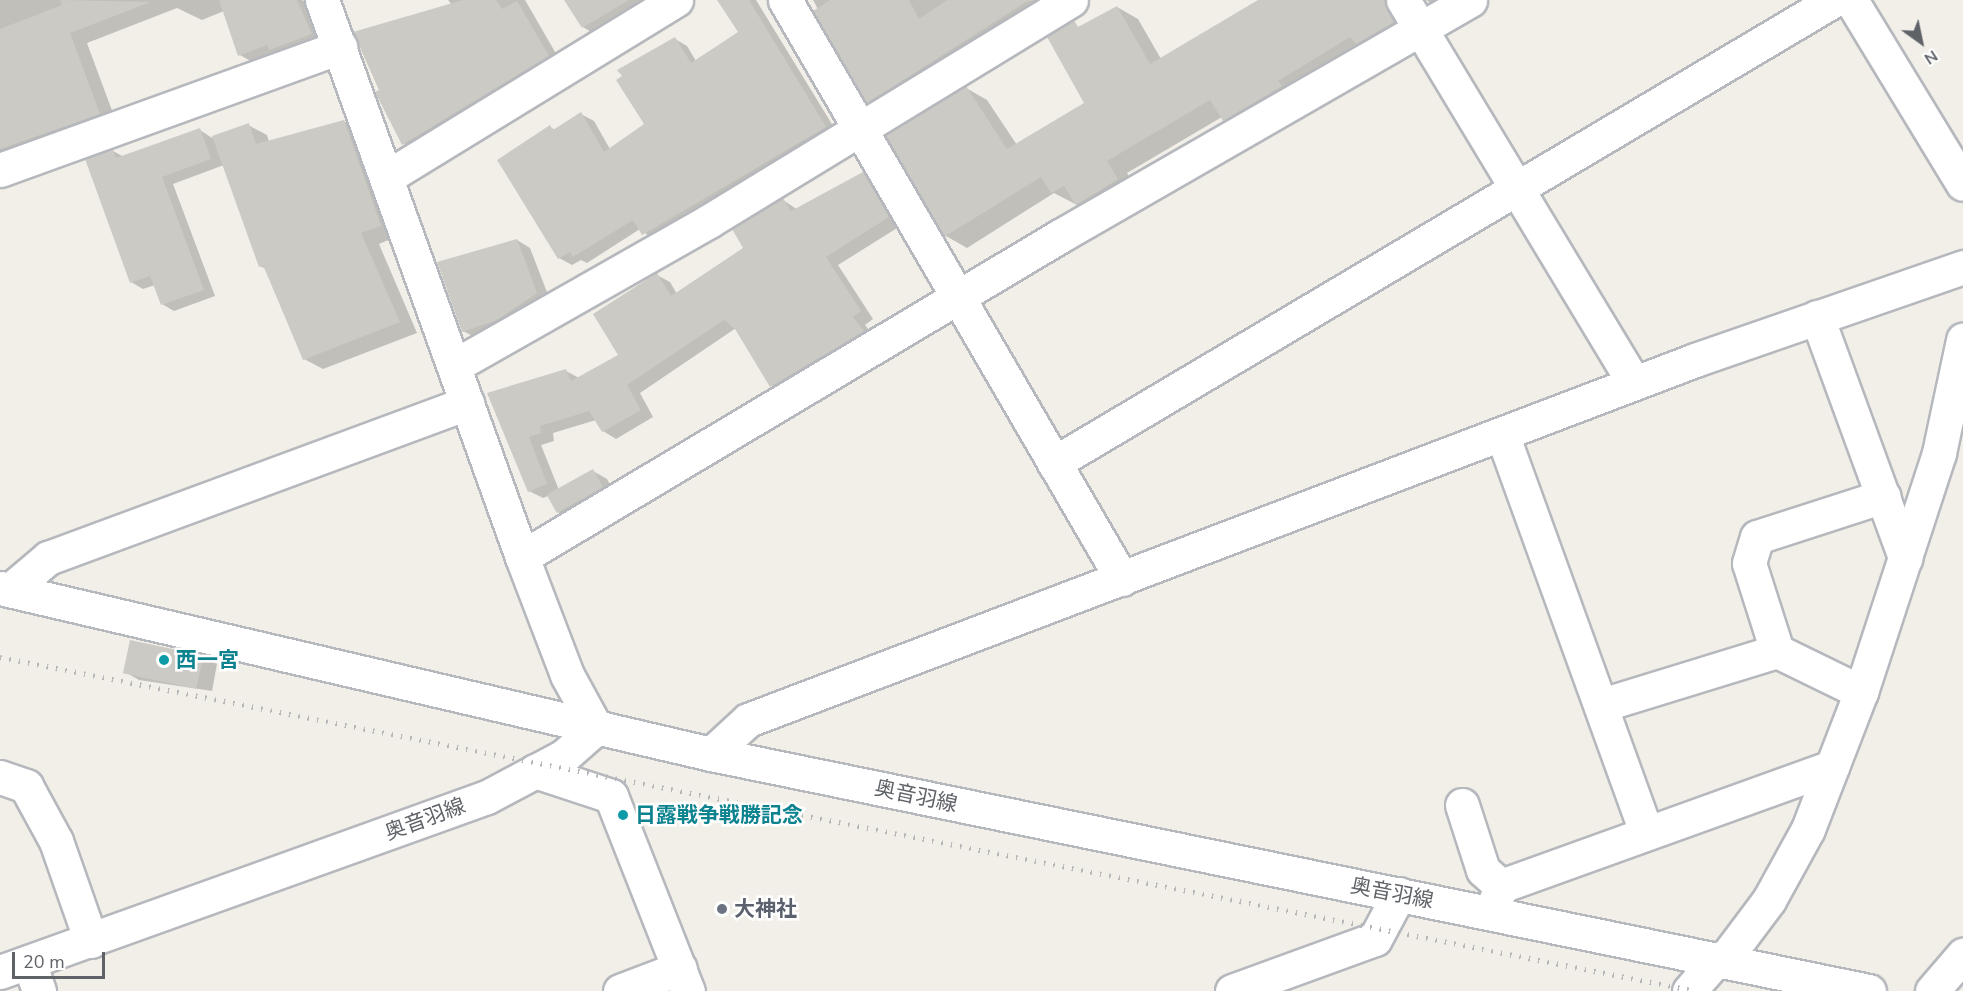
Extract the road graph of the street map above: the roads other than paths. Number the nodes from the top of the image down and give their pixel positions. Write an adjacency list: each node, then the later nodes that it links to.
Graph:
1 (676, 0): 13 (street)
2 (785, 0): 11 (street)
3 (1071, 0): 11 (street)
4 (1403, 0): 9 (street)
5 (1470, 0): 9 (street)
6 (1834, 0): 15 (street)
7 (1851, 0): 14 (street)
8 (328, 2): 10 (street)
9 (1421, 28): 15 (street); 17 (street)
10 (340, 47): 12 (street); 13 (street)
11 (860, 130): 17 (street); 20 (street)
12 (0, 170)
13 (387, 177): 20 (street)
14 (1963, 183)
15 (1516, 186): 21 (street); 24 (street)
16 (1963, 267): 18 (street)
17 (957, 297): 24 (street); 26 (street)
18 (1817, 317): 21 (street); 25 (street)
19 (1963, 340): 27 (street)
20 (454, 366): 22 (street)
21 (1634, 383): 23 (street)
22 (467, 403): 26 (street); 29 (street)
23 (1502, 434): 28 (street); 32 (street)
24 (1054, 463): 28 (street)
25 (1884, 496): 27 (street); 30 (street)
26 (522, 557): 33 (street)
27 (1905, 558): 31 (street)
28 (1122, 579): 34 (street)
29 (5, 589): 33 (street)
30 (1777, 651): 31 (street); 32 (street)
31 (1861, 692): 35 (street)
32 (1602, 705): 39 (street)
33 (596, 728): 34 (street, 奥音羽線); 36 (street, 奥音羽線)
34 (711, 754): 40 (street, 奥音羽線)
35 (1832, 766): 39 (street); 44 (street)
36 (535, 771): 42 (street, 奥音羽線); 46 (street)
37 (0, 777): 42 (street)
38 (1462, 804): 41 (street)
39 (1646, 831): 41 (street)
40 (1399, 894): 41 (street, 奥音羽線); 48 (street)
41 (1496, 900): 44 (street, 奥音羽線)
42 (91, 941): 45 (street, 奥音羽線)
43 (1963, 955): 51 (street)
44 (1720, 960): 49 (street); 50 (street, 奥音羽線)
45 (23, 975)
46 (684, 979): 47 (street)
47 (620, 991)
48 (1232, 991)
49 (1689, 991)
50 (1869, 991)
51 (1932, 991)

